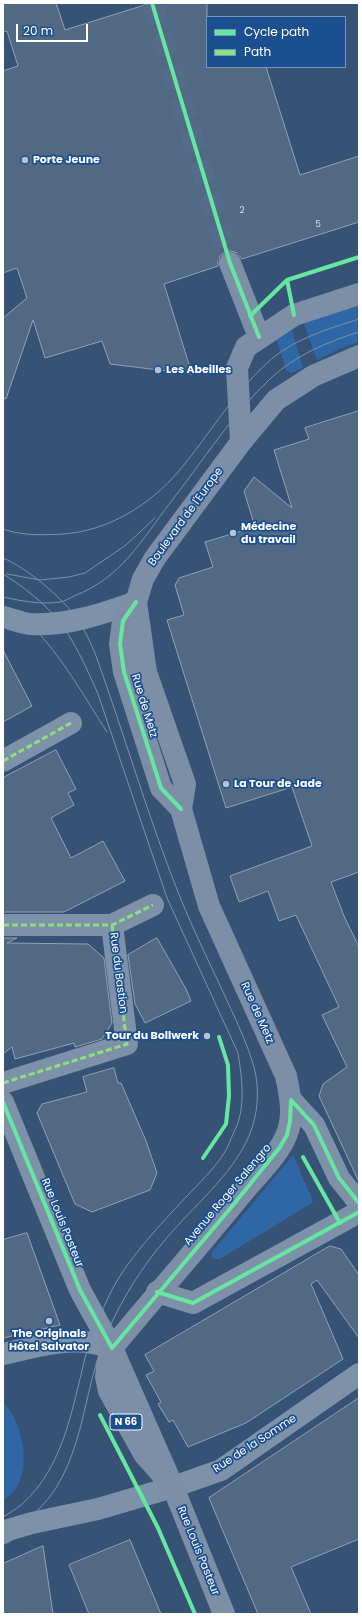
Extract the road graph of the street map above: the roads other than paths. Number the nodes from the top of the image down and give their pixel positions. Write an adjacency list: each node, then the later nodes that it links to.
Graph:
1 (230, 263): 3 (main road)
2 (359, 294): 3 (main road)
3 (259, 338): 5 (main road)
4 (359, 356): 5 (main road, Boulevard de l'Europe)
5 (241, 442): 6 (main road, Boulevard de l'Europe)
6 (136, 602): 7 (street); 14 (main road, Rue de Metz)
7 (3, 617)
8 (71, 724): 9 (street)
9 (3, 761)
10 (153, 905): 12 (street)
11 (3, 925): 12 (street)
12 (112, 925): 13 (street, Rue du Bastion)
13 (3, 1083)
14 (291, 1100): 16 (street); 18 (main road, Avenue Roger Salengro)
15 (3, 1102): 19 (street, Rue Louis Pasteur)
16 (359, 1203)
17 (359, 1212): 18 (street)
18 (157, 1292): 19 (main road, Avenue Roger Salengro)
19 (112, 1348): 20 (street); 22 (main road, Rue Louis Pasteur)
20 (3, 1354)
21 (359, 1374): 22 (street, Rue de la Somme)
22 (173, 1487): 23 (street, Rue de la Somme); 24 (main road, Rue Louis Pasteur)
23 (3, 1533)
24 (224, 1614)

